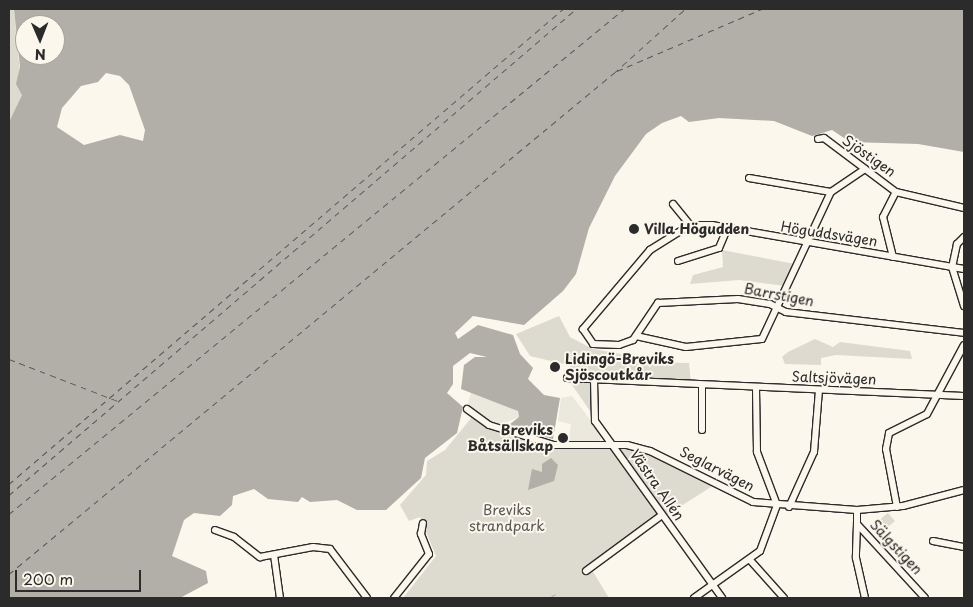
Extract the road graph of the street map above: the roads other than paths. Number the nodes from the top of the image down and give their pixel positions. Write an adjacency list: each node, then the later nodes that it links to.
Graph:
1 (818, 139): 2 (street, Sjöstigen)
2 (865, 169): 4 (street); 5 (street, Sjöstigen)
3 (749, 178): 4 (street)
4 (831, 192): 11 (street)
5 (896, 192): 7 (street, Sjöstigen); 12 (street)
6 (673, 204): 8 (street)
7 (964, 208)
8 (690, 225): 9 (street, Höguddsvägen); 19 (street)
9 (727, 229): 11 (street, Höguddsvägen); 13 (street)
10 (964, 238): 14 (street)
11 (807, 243): 12 (street, Höguddsvägen); 17 (street)
12 (893, 257): 14 (street, Höguddsvägen)
13 (678, 261)
14 (952, 267): 15 (street, Höguddsvägen); 16 (street)
15 (964, 269)
16 (964, 306)
17 (776, 307): 18 (street, Barrstigen); 19 (street, Barrstigen); 19 (street)
18 (964, 333)
19 (636, 336)
20 (964, 345): 26 (street)
21 (567, 378): 22 (street, Saltsjövägen)
22 (594, 380): 23 (street, Saltsjövägen); 30 (street, Västra Allén)
23 (702, 385): 24 (street, Saltsjövägen); 29 (street)
24 (756, 387): 25 (street, Saltsjövägen); 32 (street)
25 (819, 390): 26 (street, Saltsjövägen); 33 (street)
26 (937, 395): 27 (street, Saltsjövägen); 34 (street)
27 (964, 396)
28 (467, 409): 30 (street, Seglarvägen)
29 (702, 430)
30 (614, 446): 32 (street, Seglarvägen); 36 (street, Västra Allén)
31 (964, 490): 34 (street, Seglarvägen)
32 (777, 505): 33 (street, Seglarvägen); 43 (street)
33 (789, 507): 35 (street, Seglarvägen)
34 (897, 507): 35 (street, Seglarvägen)
35 (857, 510): 38 (street, Sälgstigen)
36 (662, 515): 44 (street); 45 (street, Västra Allén)
37 (423, 523): 48 (street)
38 (857, 524): 52 (street); 53 (street, Sälgstigen)
39 (215, 530): 42 (street)
40 (933, 541): 41 (street)
41 (964, 547)
42 (274, 555): 46 (street); 47 (street)
43 (750, 560): 45 (street); 51 (street)
44 (586, 571)
45 (713, 586): 49 (street); 50 (street, Västra Allén)
46 (280, 598)
47 (367, 598)
48 (394, 598)
49 (694, 598)
50 (722, 598)
51 (784, 598)
52 (865, 598)
53 (924, 598)

